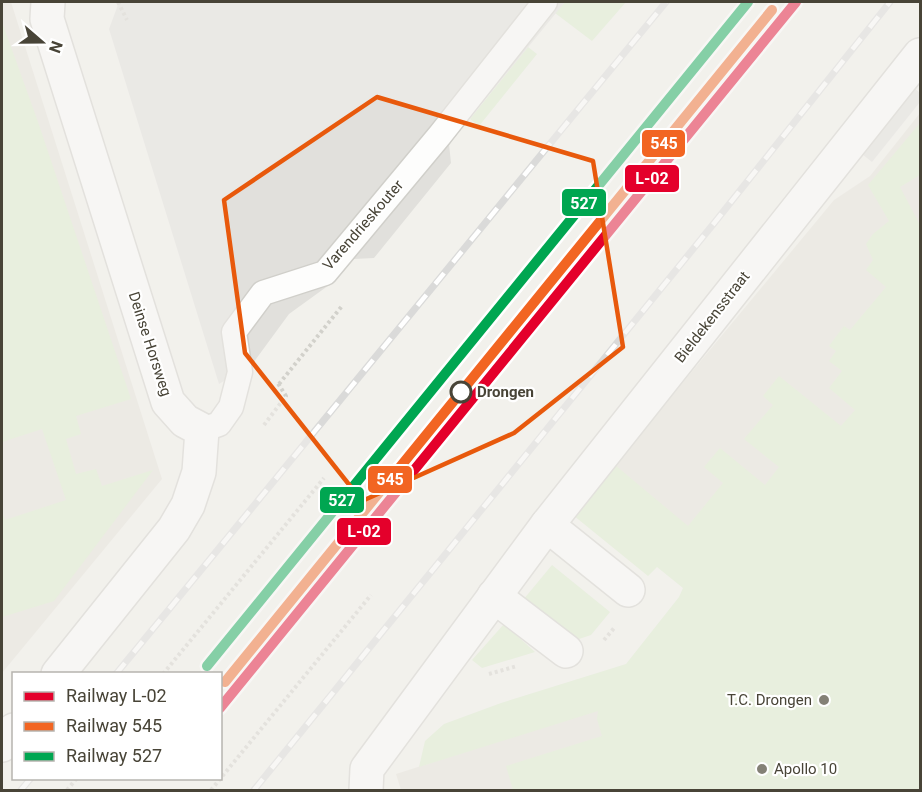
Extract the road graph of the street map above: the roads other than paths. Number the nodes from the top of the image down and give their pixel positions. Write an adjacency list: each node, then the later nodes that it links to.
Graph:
1 (48, 2): 4 (street, Deinse Horsweg)
2 (545, 2): 4 (lane, Varendrieskouter)
3 (921, 55): 5 (street, Bieldekensstraat)
4 (202, 430): 9 (street)
5 (547, 525): 6 (street, Bieldekensstraat); 7 (street)
6 (500, 589): 8 (street); 12 (street, Bieldekensstraat)
7 (628, 590)
8 (566, 651)
9 (60, 672)
10 (12, 732): 11 (street)
11 (2, 745)
12 (366, 790)

